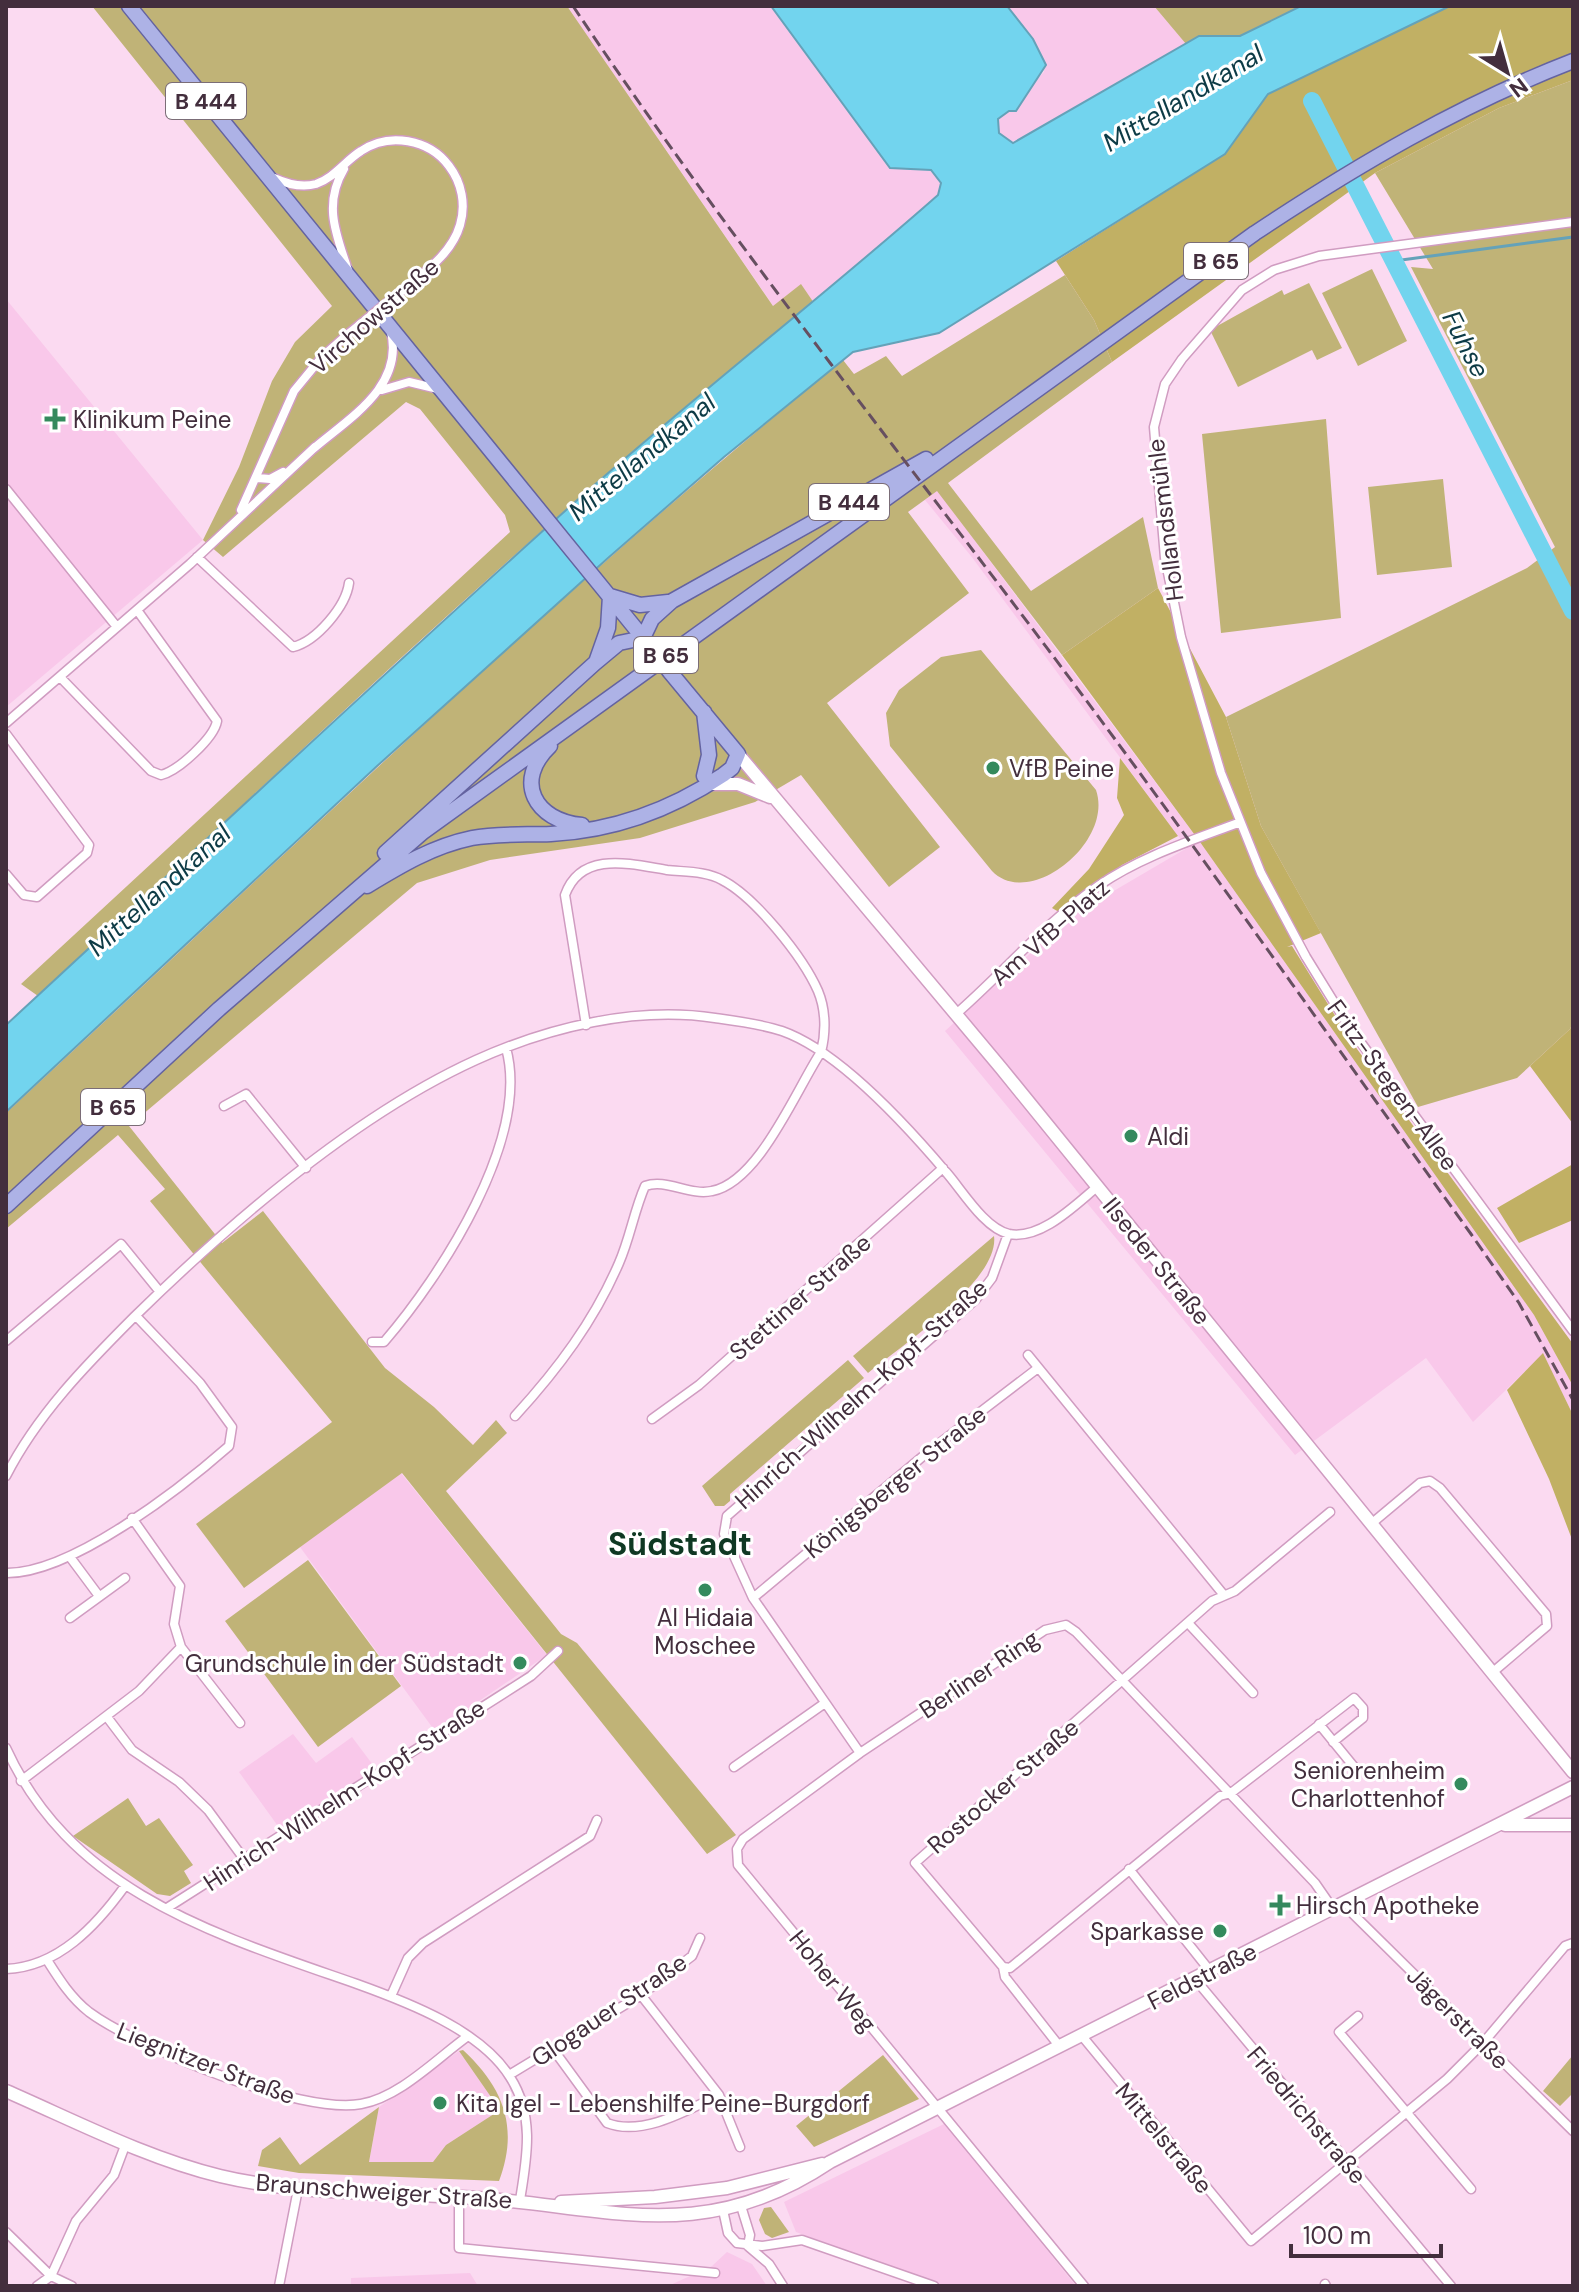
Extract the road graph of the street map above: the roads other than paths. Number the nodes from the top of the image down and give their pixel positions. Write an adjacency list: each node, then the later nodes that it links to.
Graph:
1 (129, 6): 4 (main road, B 444)
2 (1573, 61): 10 (main road, B 65)
3 (351, 158): 4 (street, Virchowstraße); 6 (street, Virchowstraße); 12 (street, Virchowstraße, bridge)
4 (259, 167): 6 (main road, B 444)
5 (1573, 222): 31 (street, Hollandsmühle)
6 (351, 279): 7 (main road, B 444)
7 (388, 325): 8 (main road, B 444); 9 (street, Virchowstraße)
8 (442, 392): 9 (street, Virchowstraße); 17 (main road, B 444)
9 (377, 393): 11 (street, Virchowstraße)
10 (986, 426): 18 (main road, B 444); 25 (main road, B 65)
11 (315, 447): 12 (street, Virchowstraße); 14 (street, Virchowstraße)
12 (258, 478): 14 (street, Virchowstraße)
13 (6, 489): 20 (street)
14 (231, 524): 15 (street, Virchowstraße)
15 (197, 557): 16 (street); 19 (street, Virchowstraße)
16 (349, 583)
17 (610, 596): 18 (main road); 21 (main road, B 444); 22 (main road)
18 (672, 601): 21 (main road)
19 (137, 610): 20 (street, Virchowstraße); 23 (street)
20 (117, 627): 23 (street, Virchowstraße)
21 (648, 644): 22 (main road); 24 (main road, B 444, bridge)
22 (595, 663): 34 (main road)
23 (60, 677): 26 (street, Virchowstraße)
24 (704, 712): 28 (main road); 29 (main road)
25 (583, 714): 32 (main road); 34 (main road, B 65)
26 (6, 723)
27 (6, 734): 33 (street)
28 (738, 754): 29 (main road); 30 (street, Ilseder Straße)
29 (707, 780): 30 (street); 32 (main road)
30 (776, 801): 36 (street, Ilseder Straße)
31 (1238, 823): 36 (street, Am VfB-Platz); 48 (street, Fritz-Stegen-Allee)
32 (602, 826): 35 (main road)
33 (6, 874)
34 (356, 886): 35 (main road, B 65)
35 (335, 905): 44 (main road, B 65)
36 (956, 1014): 43 (street, Ilseder Straße)
37 (586, 1025): 38 (street); 39 (street); 39 (street)
38 (506, 1048): 41 (street); 50 (street)
39 (821, 1052): 42 (street); 53 (street)
40 (224, 1106): 41 (street)
41 (306, 1168): 46 (street)
42 (943, 1168): 45 (street); 54 (street, Stettiner Straße)
43 (1097, 1187): 45 (street); 58 (street, Ilseder Straße)
44 (6, 1206)
45 (1008, 1234): 64 (street, Hinrich-Wilhelm-Kopf-Straße)
46 (160, 1292): 47 (street); 49 (street)
47 (136, 1316): 55 (street); 57 (street)
48 (1573, 1331)
49 (6, 1341)
50 (372, 1342)
51 (1028, 1355): 52 (street)
52 (1038, 1368): 62 (street); 64 (street, Königsberger Straße)
53 (515, 1416)
54 (652, 1419)
55 (6, 1476)
56 (1330, 1512): 62 (street)
57 (132, 1518): 59 (street); 67 (street)
58 (1371, 1524): 69 (street, Ilseder Straße); 69 (street)
59 (70, 1557): 60 (street); 63 (street)
60 (6, 1573)
61 (125, 1578): 63 (street)
62 (1223, 1594): 66 (street)
63 (99, 1596): 65 (street)
64 (753, 1598): 72 (street)
65 (70, 1618)
66 (1188, 1623): 70 (street); 71 (street)
67 (181, 1647): 73 (street); 74 (street)
68 (558, 1651): 89 (street, Hinrich-Wilhelm-Kopf-Straße)
69 (1493, 1672): 81 (street, Ilseder Straße)
70 (1122, 1682): 78 (street, Berliner Ring); 84 (street, Berliner Ring); 98 (street, Rostocker Straße)
71 (1253, 1693)
72 (825, 1703): 78 (street); 79 (street)
73 (107, 1717): 82 (street); 89 (street)
74 (240, 1723)
75 (1319, 1724): 76 (street); 76 (street); 84 (street)
76 (1333, 1742): 80 (street)
77 (6, 1748): 82 (street)
78 (860, 1753): 88 (street, Berliner Ring)
79 (734, 1767)
80 (1355, 1768)
81 (1573, 1772)
82 (21, 1781): 91 (street)
83 (1573, 1787): 86 (street, Feldstraße)
84 (1231, 1793): 90 (street); 94 (street, Berliner Ring)
85 (597, 1820): 103 (street)
86 (1502, 1825): 87 (street); 92 (street, Feldstraße)
87 (1573, 1825)
88 (737, 1849): 113 (street, Hoher Weg)
89 (244, 1859): 93 (street, Hinrich-Wilhelm-Kopf-Straße)
90 (1129, 1869): 98 (street); 100 (street)
91 (125, 1886): 93 (street); 97 (street)
92 (1347, 1902): 94 (street, Feldstraße); 107 (street, Jägerstraße)
93 (167, 1908): 103 (street)
94 (1333, 1909): 100 (street, Feldstraße)
95 (700, 1938): 102 (street, Glogauer Straße)
96 (1573, 1943): 107 (street)
97 (47, 1960): 99 (street); 105 (street, Liegnitzer Straße)
98 (1003, 1967): 108 (street, Rostocker Straße)
99 (6, 1969)
100 (1210, 1971): 101 (street, Feldstraße)
101 (1195, 1979): 106 (street, Feldstraße); 119 (street, Friedrichstraße)
102 (641, 1995): 109 (street, Glogauer Straße); 112 (street)
103 (391, 1996): 105 (street)
104 (1358, 2016): 114 (street)
105 (468, 2036): 110 (street)
106 (1082, 2036): 108 (street, Feldstraße); 119 (street, Mittelstraße)
107 (1483, 2043): 114 (street); 115 (street, Jägerstraße)
108 (1060, 2047): 113 (street, Feldstraße)
109 (553, 2049): 110 (street, Glogauer Straße); 112 (street)
110 (509, 2075): 124 (street)
111 (6, 2091): 116 (street, Braunschweiger Straße)
112 (719, 2095): 117 (street)
113 (940, 2109): 118 (street, Feldstraße); 137 (street, Hoher Weg)
114 (1407, 2113): 119 (street); 122 (street)
115 (1573, 2131)
116 (126, 2143): 121 (street, Braunschweiger Straße); 131 (street)
117 (740, 2147)
118 (830, 2162): 120 (street, Feldstraße); 126 (street, Feldstraße)
119 (1348, 2163): 138 (street, Friedrichstraße)
120 (727, 2188): 125 (street, Braunschweiger Straße); 126 (street); 127 (street)
121 (298, 2189): 123 (street, Braunschweiger Straße); 134 (street)
122 (1471, 2189)
123 (459, 2196): 124 (street, Braunschweiger Straße); 130 (street)
124 (520, 2200): 125 (street, Braunschweiger Straße)
125 (538, 2203): 127 (street, Braunschweiger Straße)
126 (741, 2206): 127 (street, Braunschweiger Straße); 129 (street)
127 (723, 2210): 129 (street)
128 (6, 2232): 131 (street)
129 (748, 2246): 135 (street); 136 (street)
130 (715, 2273)
131 (51, 2276): 132 (street); 133 (street)
132 (37, 2286)
133 (72, 2286)
134 (279, 2286)
135 (783, 2286)
136 (934, 2286)
137 (1084, 2286)
138 (1451, 2286)

